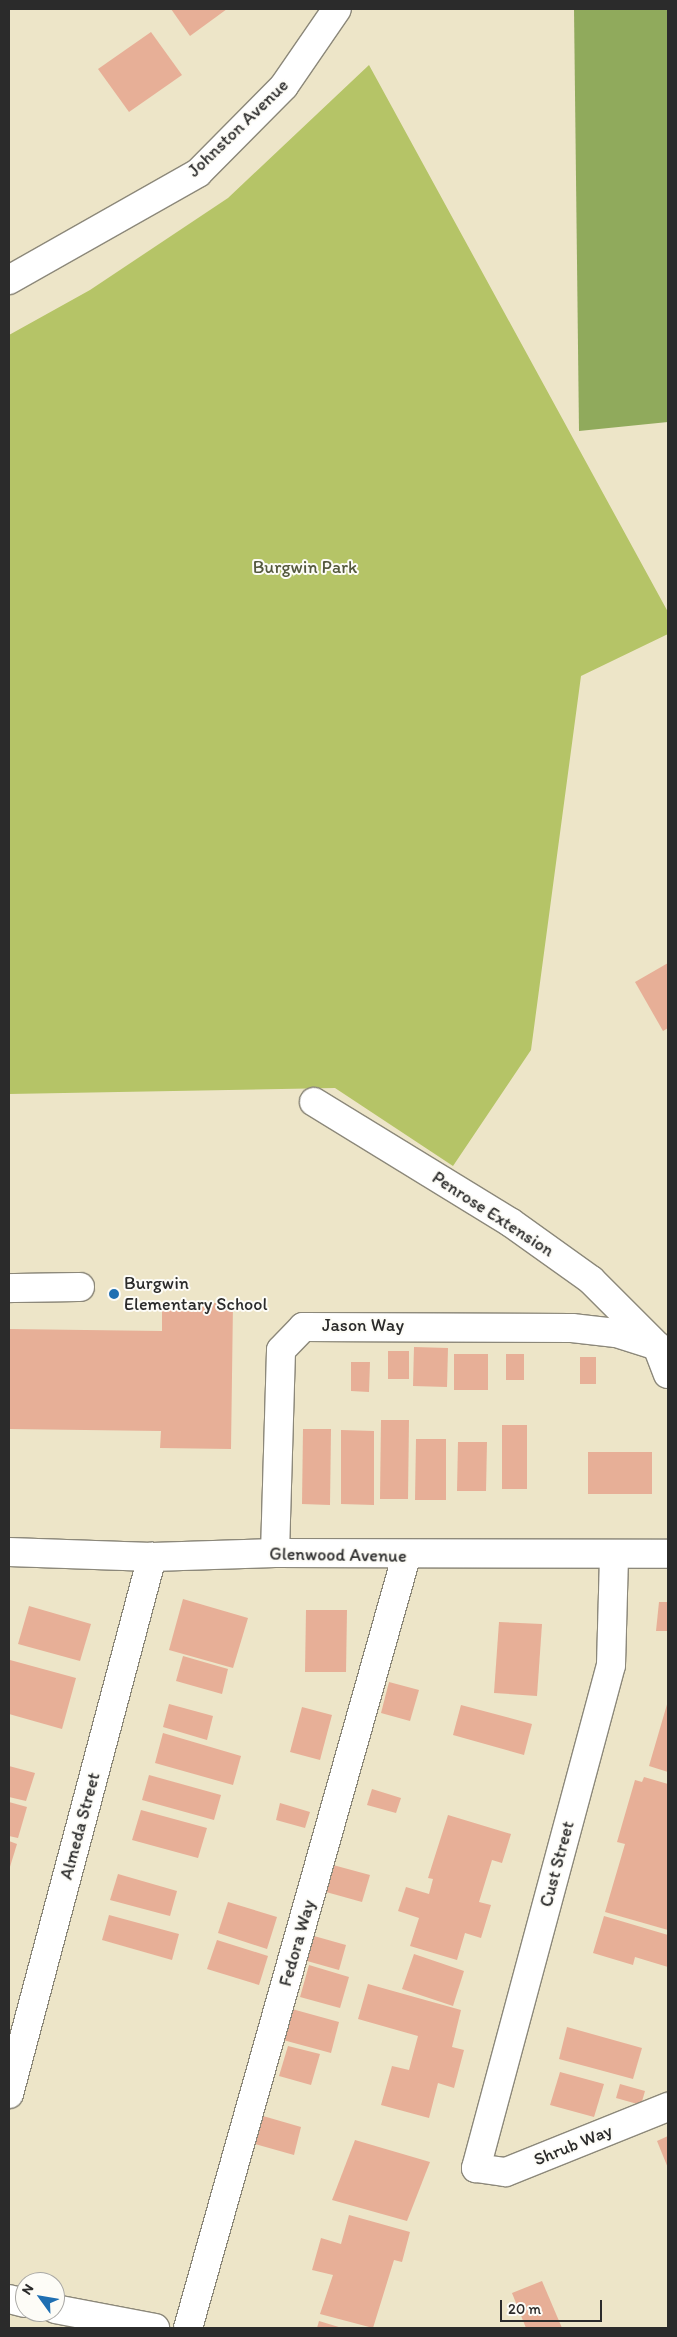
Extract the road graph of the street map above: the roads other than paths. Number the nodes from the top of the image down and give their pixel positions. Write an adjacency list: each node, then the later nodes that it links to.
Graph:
1 (337, 9): 2 (street, Johnston Avenue)
2 (9, 280)
3 (314, 1102): 6 (street, Penrose Extension)
4 (80, 1287): 5 (street)
5 (9, 1288)
6 (657, 1346): 7 (street); 9 (street, Jason Way)
7 (668, 1374)
8 (9, 1552): 11 (street, Glenwood Avenue)
9 (275, 1553): 11 (street, Glenwood Avenue); 12 (street, Glenwood Avenue)
10 (668, 1554): 13 (street, Glenwood Avenue)
11 (152, 1557): 14 (street, Almeda Street)
12 (406, 1557): 13 (street, Glenwood Avenue); 19 (street, Fedora Way)
13 (614, 1557): 16 (street, Cust Street)
14 (9, 2094)
15 (668, 2108): 16 (street, Shrub Way)
16 (476, 2168)
17 (65, 2310): 18 (street)
18 (155, 2328)
19 (188, 2328)

